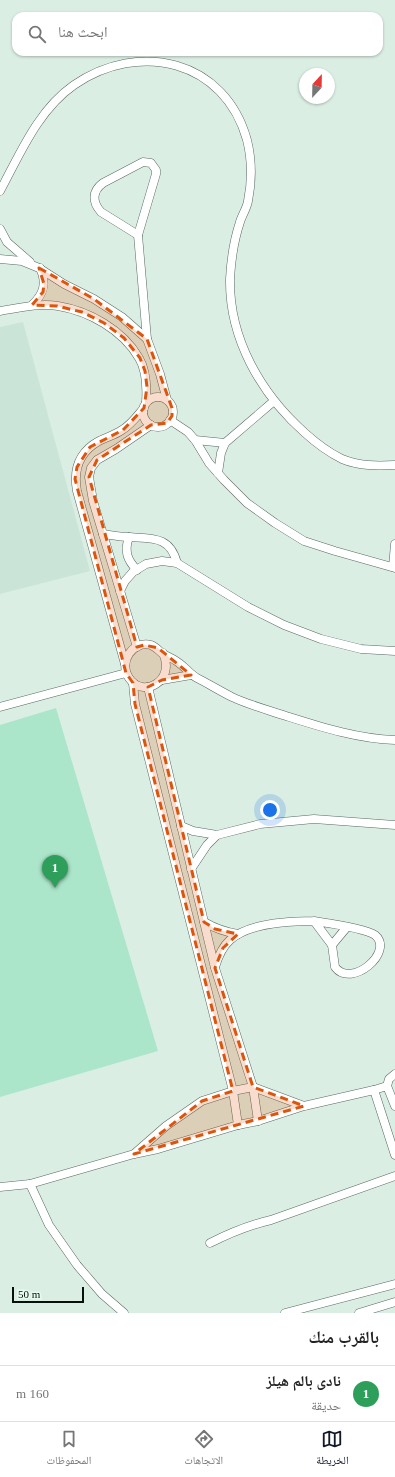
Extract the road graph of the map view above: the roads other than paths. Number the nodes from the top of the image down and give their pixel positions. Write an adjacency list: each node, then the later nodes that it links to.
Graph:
1 (0, 191): 10 (street)
2 (0, 229): 5 (street)
3 (138, 235): 3 (street); 8 (street)
4 (0, 259): 5 (street)
5 (39, 268): 6 (street); 8 (street)
6 (32, 305): 7 (street); 11 (street)
7 (0, 311)
8 (148, 339): 9 (street)
9 (167, 400): 11 (street); 12 (street)
10 (274, 401): 15 (street); 16 (street)
11 (145, 406): 13 (street); 28 (street)
12 (170, 420): 13 (street); 14 (street)
13 (151, 425): 18 (street)
14 (195, 440): 15 (street); 17 (street)
15 (225, 444): 17 (street)
16 (395, 465)
17 (218, 473): 22 (street)
18 (103, 534): 19 (street); 24 (street)
19 (129, 537): 21 (street); 23 (street)
20 (395, 544): 22 (street)
21 (177, 563): 23 (street); 26 (street)
22 (394, 567)
23 (137, 570): 24 (street)
24 (120, 591): 25 (street)
25 (137, 647): 27 (street); 28 (street)
26 (395, 651)
27 (163, 653): 29 (street); 30 (street)
28 (125, 668): 31 (street); 33 (street)
29 (191, 675): 30 (street); 34 (street)
30 (162, 680): 32 (street)
31 (133, 683): 32 (street); 49 (street)
32 (148, 687): 36 (street)
33 (0, 707)
34 (395, 740)
35 (395, 825): 37 (street)
36 (181, 826): 37 (street); 38 (street)
37 (217, 835): 38 (street)
38 (192, 869): 40 (street)
39 (314, 921): 41 (street); 42 (street); 43 (street)
40 (204, 922): 42 (street); 44 (street)
41 (347, 927): 43 (street); 43 (street)
42 (238, 934): 44 (street)
43 (332, 945)
44 (215, 968): 47 (street)
45 (395, 1074): 46 (street)
46 (387, 1086): 48 (street); 51 (street)
47 (253, 1087): 49 (street); 50 (street); 52 (street)
48 (374, 1090): 50 (street); 55 (street)
49 (233, 1091): 53 (street); 54 (street)
50 (304, 1106): 52 (street)
51 (395, 1106)
52 (258, 1121): 53 (street)
53 (238, 1125): 54 (street)
54 (134, 1154): 57 (street)
55 (395, 1154)
56 (395, 1176): 59 (street)
57 (30, 1184): 58 (street); 63 (street)
58 (0, 1187)
59 (210, 1243)
60 (395, 1284): 64 (street)
61 (395, 1302): 62 (street)
62 (370, 1311): 65 (street)
63 (124, 1313)
64 (285, 1313)
65 (359, 1313)

